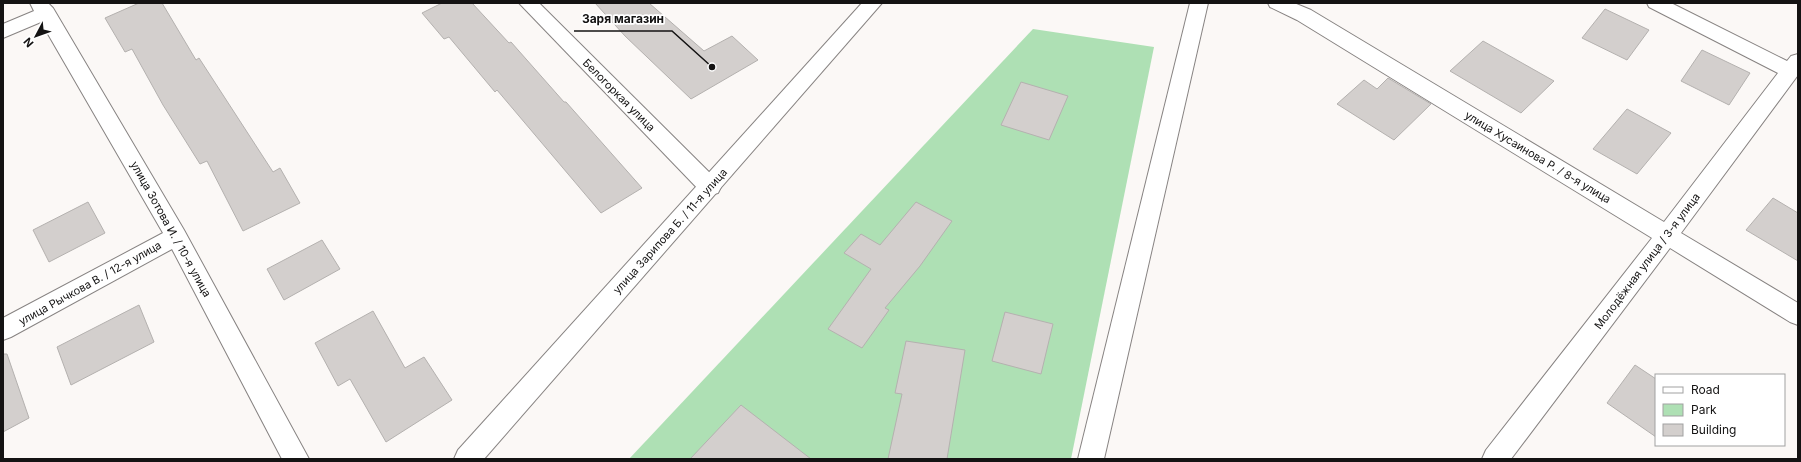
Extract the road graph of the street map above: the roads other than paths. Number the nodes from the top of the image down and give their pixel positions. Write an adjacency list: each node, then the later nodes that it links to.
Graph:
1 (528, 3): 10 (street, Белогоркая улица)
2 (873, 3): 10 (street, улица Зарипова Б. / 11-я улица)
3 (1199, 3): 17 (street)
4 (1277, 3): 7 (street, улица Хусаинова Р. / 8-я улица)
5 (1656, 3): 9 (street)
6 (43, 8): 8 (street); 12 (street, улица Зотова И. / 10-я улица)
7 (1309, 9): 11 (street, улица Хусаинова Р. / 8-я улица)
8 (3, 31)
9 (1794, 66): 11 (street, Молодёжная улица / 3-я улица)
10 (710, 187): 16 (street, улица Зарипова Б. / 11-я улица)
11 (1667, 235): 13 (street, улица Хусаинова Р. / 8-я улица); 18 (street, Молодёжная улица / 3-я улица)
12 (176, 236): 14 (street, улица Рычкова В. / 12-я улица); 15 (street, улица Зотова И. / 10-я улица)
13 (1798, 315)
14 (3, 330)
15 (296, 459)
16 (467, 459)
17 (1091, 459)
18 (1495, 459)

